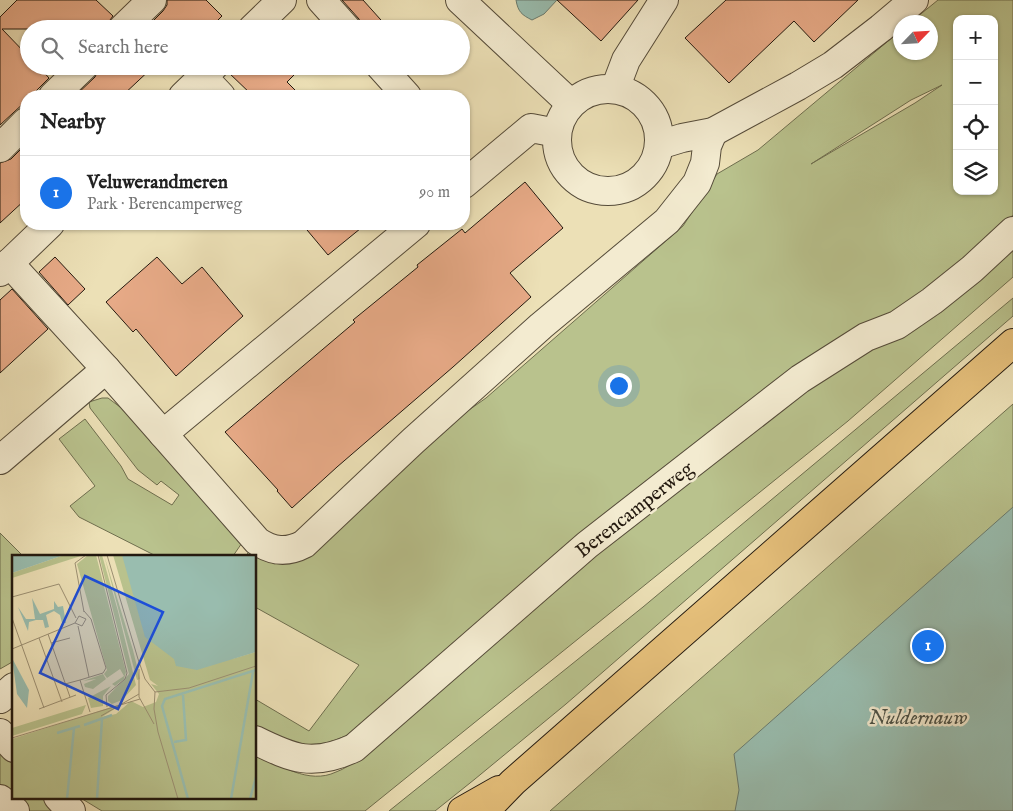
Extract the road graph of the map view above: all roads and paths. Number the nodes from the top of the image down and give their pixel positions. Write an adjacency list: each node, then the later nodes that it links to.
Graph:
1 (152, 0): 7 (street)
2 (282, 0): 8 (street)
3 (321, 0): 9 (street)
4 (460, 0): 19 (street)
5 (664, 0): 14 (street)
6 (914, 0): 21 (street)
7 (131, 20)
8 (261, 20)
9 (339, 20)
10 (75, 75): 15 (street)
11 (205, 75): 16 (street)
12 (210, 75): 17 (street)
13 (388, 75): 18 (street)
14 (615, 89): 19 (street); 23 (street)
15 (59, 90)
16 (189, 90)
17 (218, 90)
18 (402, 90)
19 (571, 104): 22 (street)
20 (20, 128): 24 (street)
21 (713, 132): 23 (street); 32 (street)
22 (558, 133): 23 (street); 25 (street)
23 (660, 145)
24 (0, 148)
25 (470, 179)
26 (44, 230): 29 (street)
27 (409, 230): 32 (street)
28 (1013, 231): 37 (street, Berencamperweg)
29 (5, 267): 31 (street)
30 (1013, 342): 39 (main road)
31 (106, 369): 32 (street); 33 (street)
32 (163, 434)
33 (0, 460)
34 (12, 689): 35 (street)
35 (0, 699)
36 (0, 733): 38 (street)
37 (256, 741)
38 (12, 746)
39 (513, 782): 44 (main road); 45 (main road)
40 (59, 798): 43 (street)
41 (0, 799): 42 (street)
42 (15, 811)
43 (71, 811)
44 (462, 811)
45 (485, 811)

